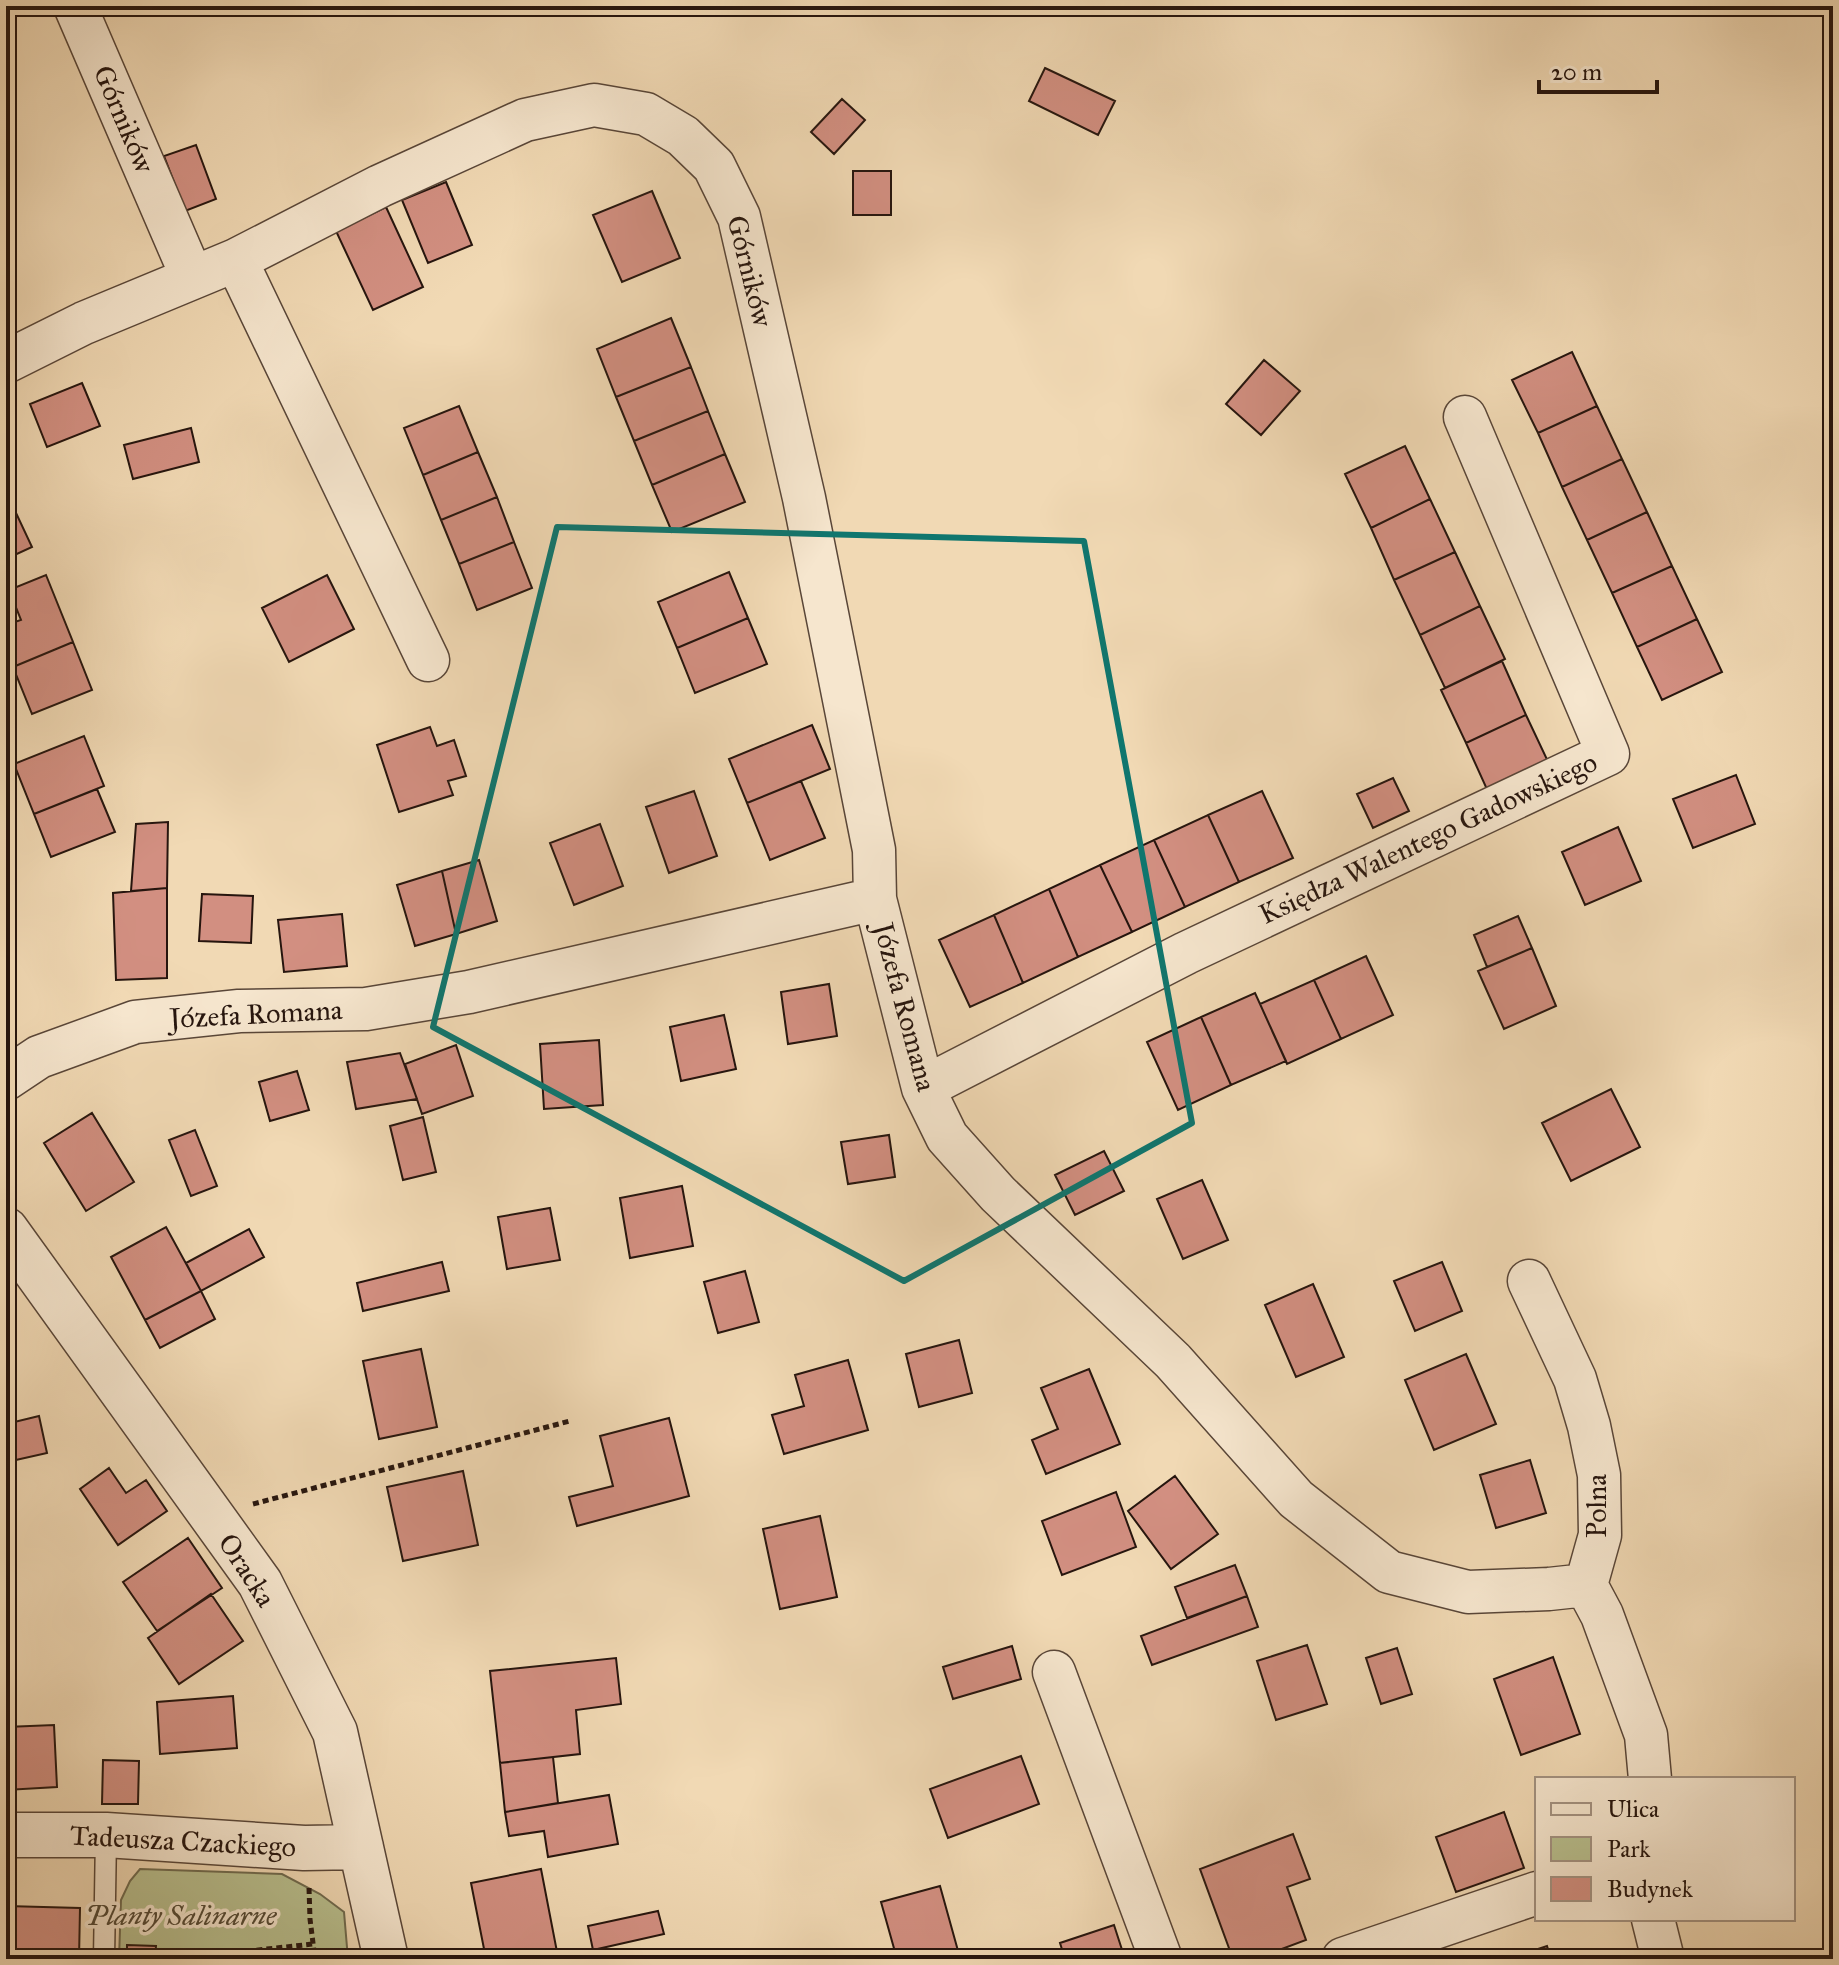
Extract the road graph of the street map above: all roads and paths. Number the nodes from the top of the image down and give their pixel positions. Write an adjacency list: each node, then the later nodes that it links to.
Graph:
1 (75, 6): 3 (street, Górników)
2 (236, 260): 3 (street, Górników); 6 (street); 7 (street, Górników)
3 (192, 277): 4 (street, Górników)
4 (6, 362)
5 (1465, 417): 9 (street, Księdza Walentego Gadowskiego)
6 (428, 660)
7 (875, 899): 8 (street, Józefa Romana); 9 (street, Józefa Romana)
8 (6, 1079)
9 (923, 1088): 14 (street, Józefa Romana)
10 (6, 1230): 13 (street, Oracka)
11 (1529, 1281): 14 (street, Polna)
12 (570, 1421): 13 (path)
13 (209, 1513): 19 (street, Oracka)
14 (1586, 1585): 16 (street)
15 (1054, 1672): 28 (street)
16 (1650, 1777)
17 (6, 1835): 18 (street, Tadeusza Czackiego)
18 (106, 1835): 19 (street, Tadeusza Czackiego); 24 (lane)
19 (361, 1847): 27 (street, Oracka)
20 (309, 1891): 23 (path)
21 (1535, 1894): 29 (street)
22 (1654, 1921): 30 (street)
23 (313, 1944): 25 (path); 26 (path)
24 (104, 1959)
25 (228, 1959)
26 (315, 1959)
27 (386, 1959)
28 (1161, 1959)
29 (1343, 1959)
30 (1663, 1959)

